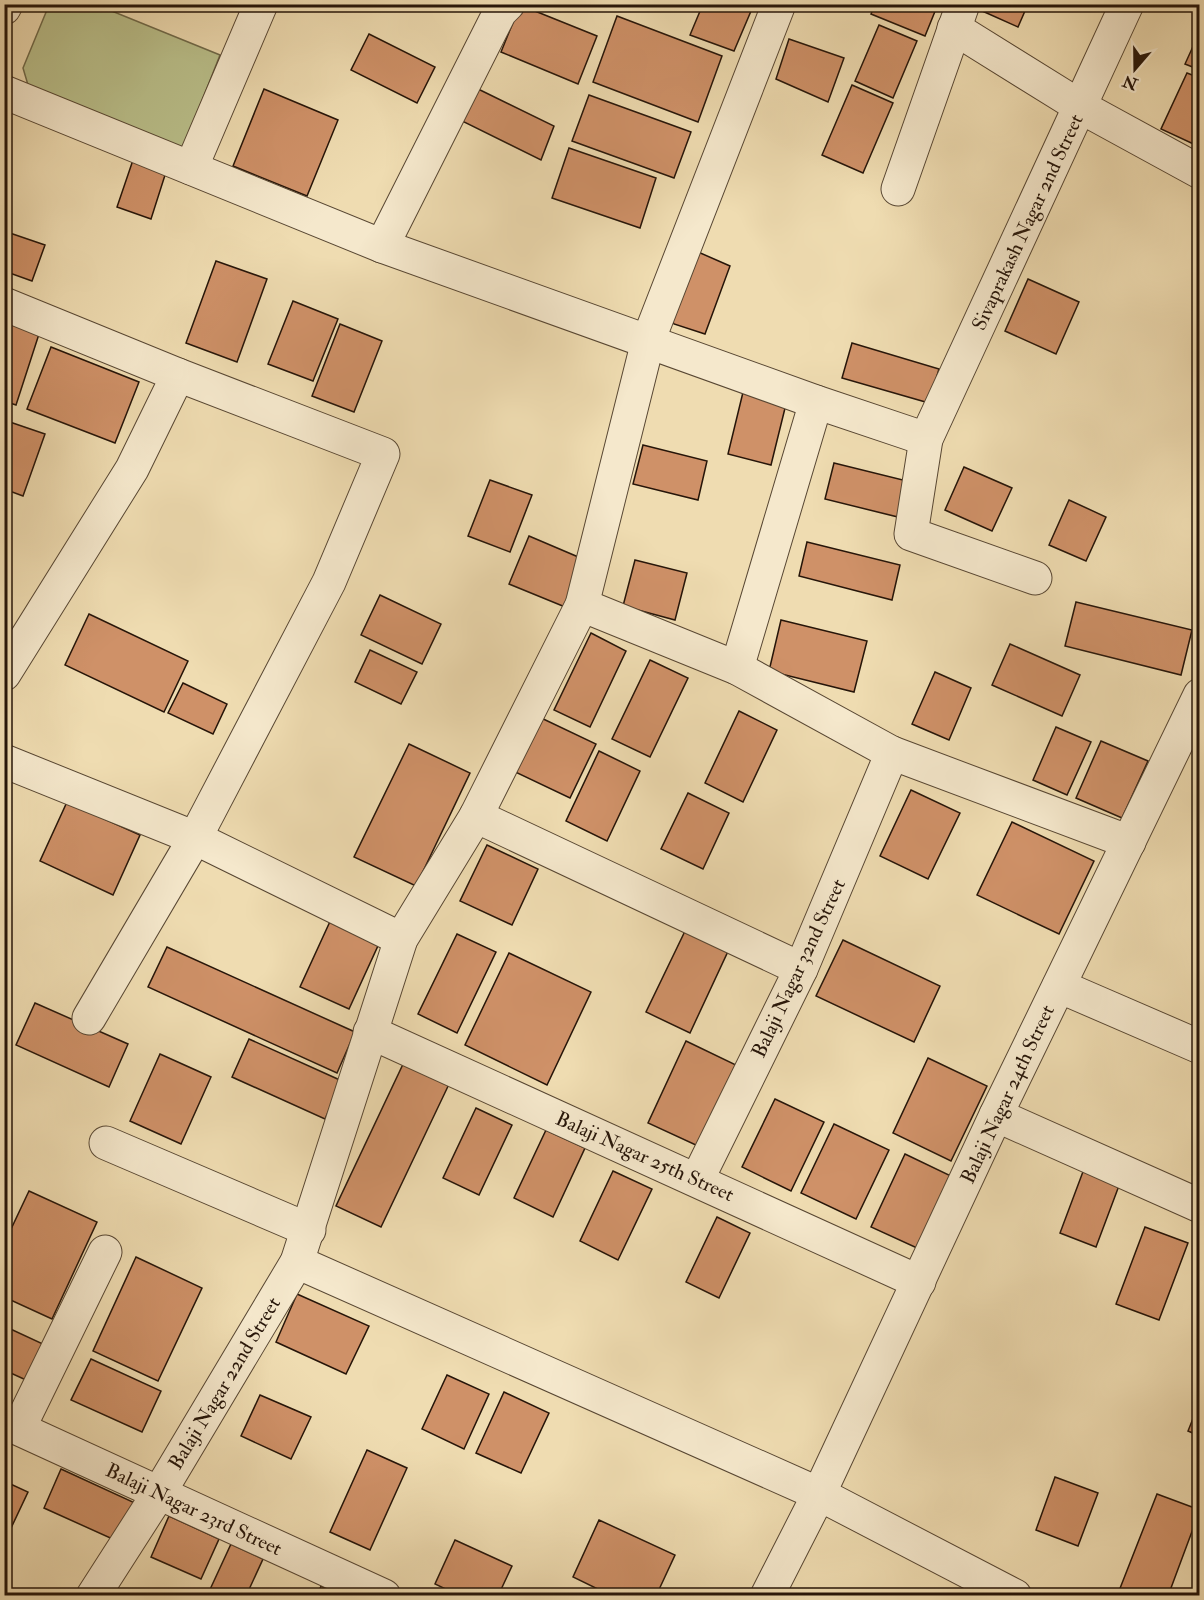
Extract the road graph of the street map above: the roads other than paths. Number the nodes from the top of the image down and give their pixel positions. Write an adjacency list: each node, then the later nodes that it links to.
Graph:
1 (261, 4): 8 (street)
2 (508, 4): 11 (street)
3 (779, 4): 13 (street, Balaji Nagar 22nd Street)
4 (1127, 4): 7 (street, Sivaprakash Nagar 2nd Street)
5 (959, 16): 7 (street); 10 (street)
6 (4, 93): 8 (street)
7 (1081, 107): 9 (street); 16 (street, Sivaprakash Nagar 2nd Street)
8 (191, 168): 11 (street)
9 (1200, 172)
10 (898, 189)
11 (382, 246): 13 (street)
12 (4, 304): 14 (street)
13 (648, 341): 15 (street); 18 (street, Balaji Nagar 22nd Street)
14 (178, 375): 20 (street); 25 (street)
15 (816, 402): 16 (street); 19 (street)
16 (926, 439): 17 (street, Sivaprakash Nagar 2nd Street)
17 (1035, 579)
18 (582, 605): 19 (street); 24 (street, Balaji Nagar 22nd Street)
19 (737, 668): 22 (street)
20 (4, 674)
21 (1200, 695): 26 (street, Balaji Nagar 24th Street)
22 (892, 753): 26 (street); 28 (street, Balaji Nagar 32nd Street)
23 (4, 761): 25 (street)
24 (476, 816): 27 (street, Balaji Nagar 22nd Street); 28 (street)
25 (195, 838): 27 (street); 30 (street)
26 (1129, 842): 29 (street, Balaji Nagar 24th Street)
27 (401, 939): 31 (street, Balaji Nagar 22nd Street)
28 (801, 969): 35 (street, Balaji Nagar 32nd Street)
29 (1059, 986): 32 (street); 33 (street, Balaji Nagar 24th Street)
30 (89, 1018)
31 (370, 1032): 35 (street, Balaji Nagar 25th Street); 37 (street, Balaji Nagar 22nd Street)
32 (1200, 1047)
33 (996, 1115): 36 (street); 40 (street, Balaji Nagar 24th Street)
34 (106, 1143): 37 (street)
35 (697, 1180): 40 (street, Balaji Nagar 25th Street)
36 (1200, 1206)
37 (309, 1230): 39 (street, Balaji Nagar 22nd Street)
38 (105, 1252): 41 (street)
39 (297, 1262): 42 (street, Balaji Nagar 22nd Street); 43 (street)
40 (919, 1282): 43 (street, Balaji Nagar 24th Street)
41 (12, 1425): 42 (street, Balaji Nagar 23rd Street)
42 (159, 1492): 44 (street, Balaji Nagar 22nd Street); 45 (street, Balaji Nagar 23rd Street)
43 (819, 1494): 46 (street, Balaji Nagar 24th Street); 47 (street)
44 (93, 1596)
45 (384, 1596)
46 (767, 1596)
47 (1015, 1596)

